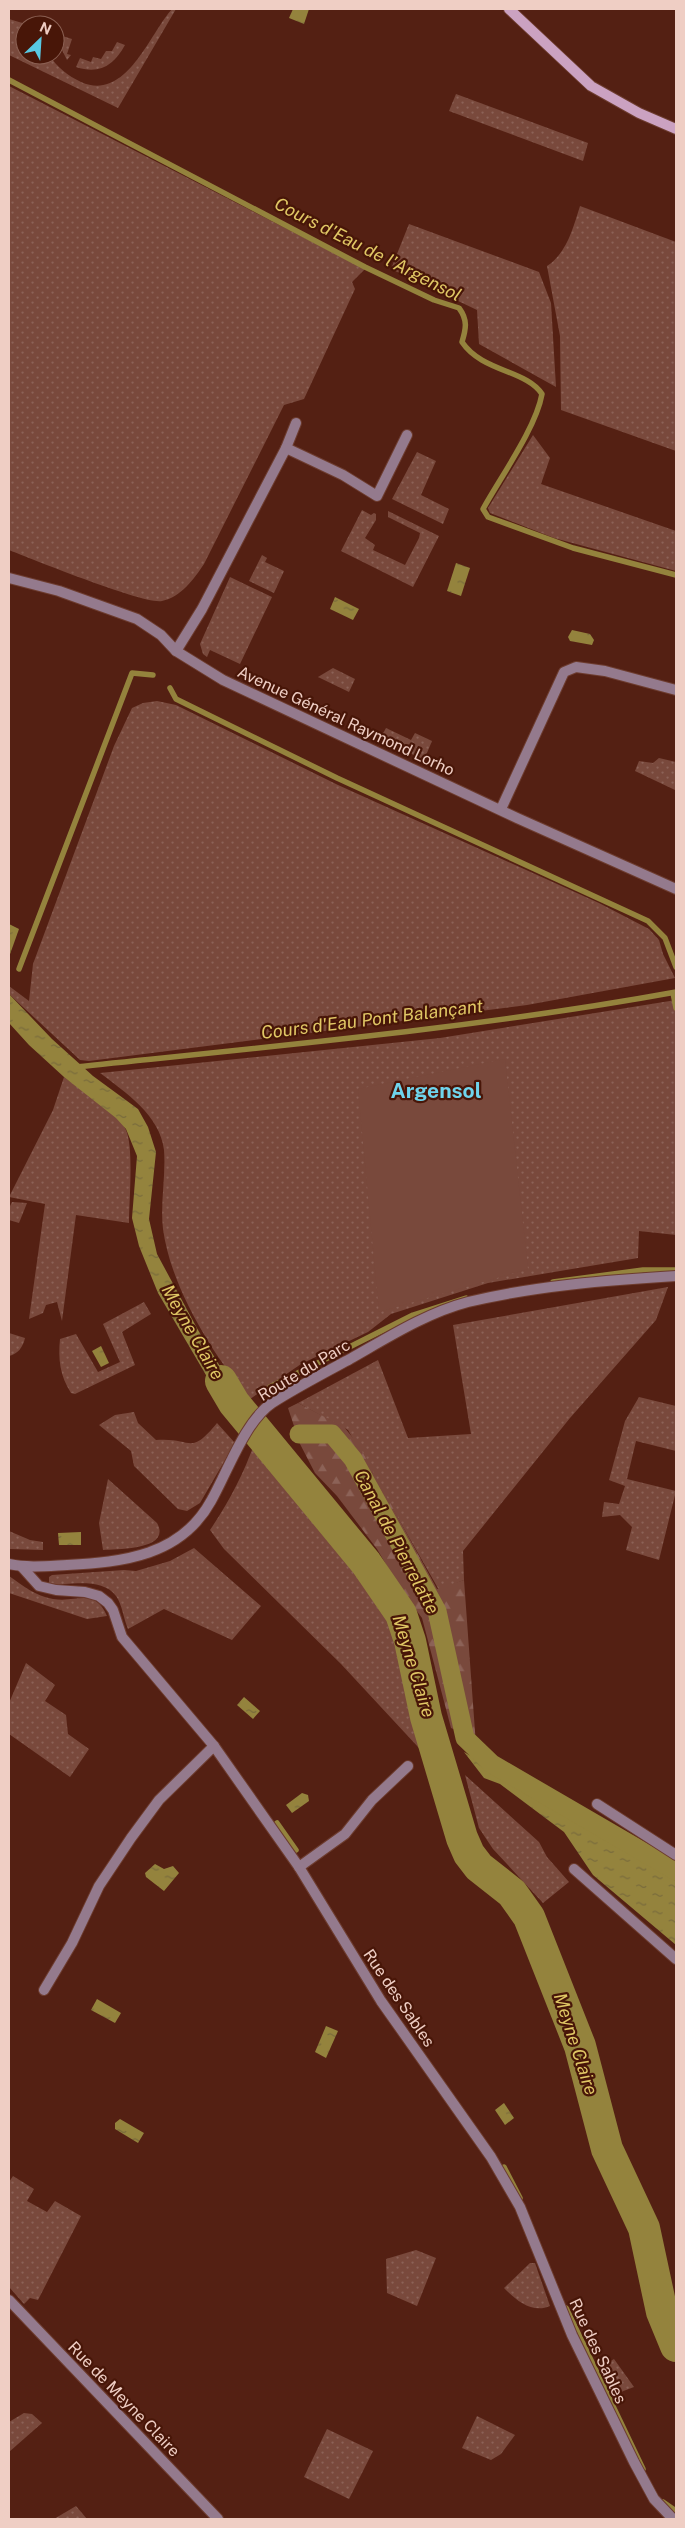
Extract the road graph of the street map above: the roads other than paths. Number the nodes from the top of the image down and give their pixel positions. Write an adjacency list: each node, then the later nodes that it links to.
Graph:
1 (509, 9): 2 (street)
2 (676, 129)
3 (296, 423): 5 (street)
4 (406, 435): 5 (street)
5 (286, 448): 7 (street)
6 (9, 578): 7 (street, Avenue Général Raymond Lorho)
7 (176, 651): 9 (street, Avenue Général Raymond Lorho)
8 (676, 690): 9 (street)
9 (501, 809): 10 (street, Avenue Général Raymond Lorho)
10 (676, 889)
11 (676, 1276): 13 (street, Route du Parc)
12 (9, 1564): 13 (street, Route du Parc)
13 (22, 1567): 14 (street, Rue des Sables)
14 (214, 1746): 18 (street, Rue des Sables); 21 (street)
15 (408, 1766): 18 (street)
16 (598, 1804): 17 (street)
17 (676, 1855)
18 (299, 1867): 24 (street, Rue des Sables)
19 (574, 1869): 20 (street)
20 (676, 1959)
21 (44, 1990)
22 (9, 2300): 23 (street, Rue de Meyne Claire)
23 (218, 2519)
24 (673, 2519)

